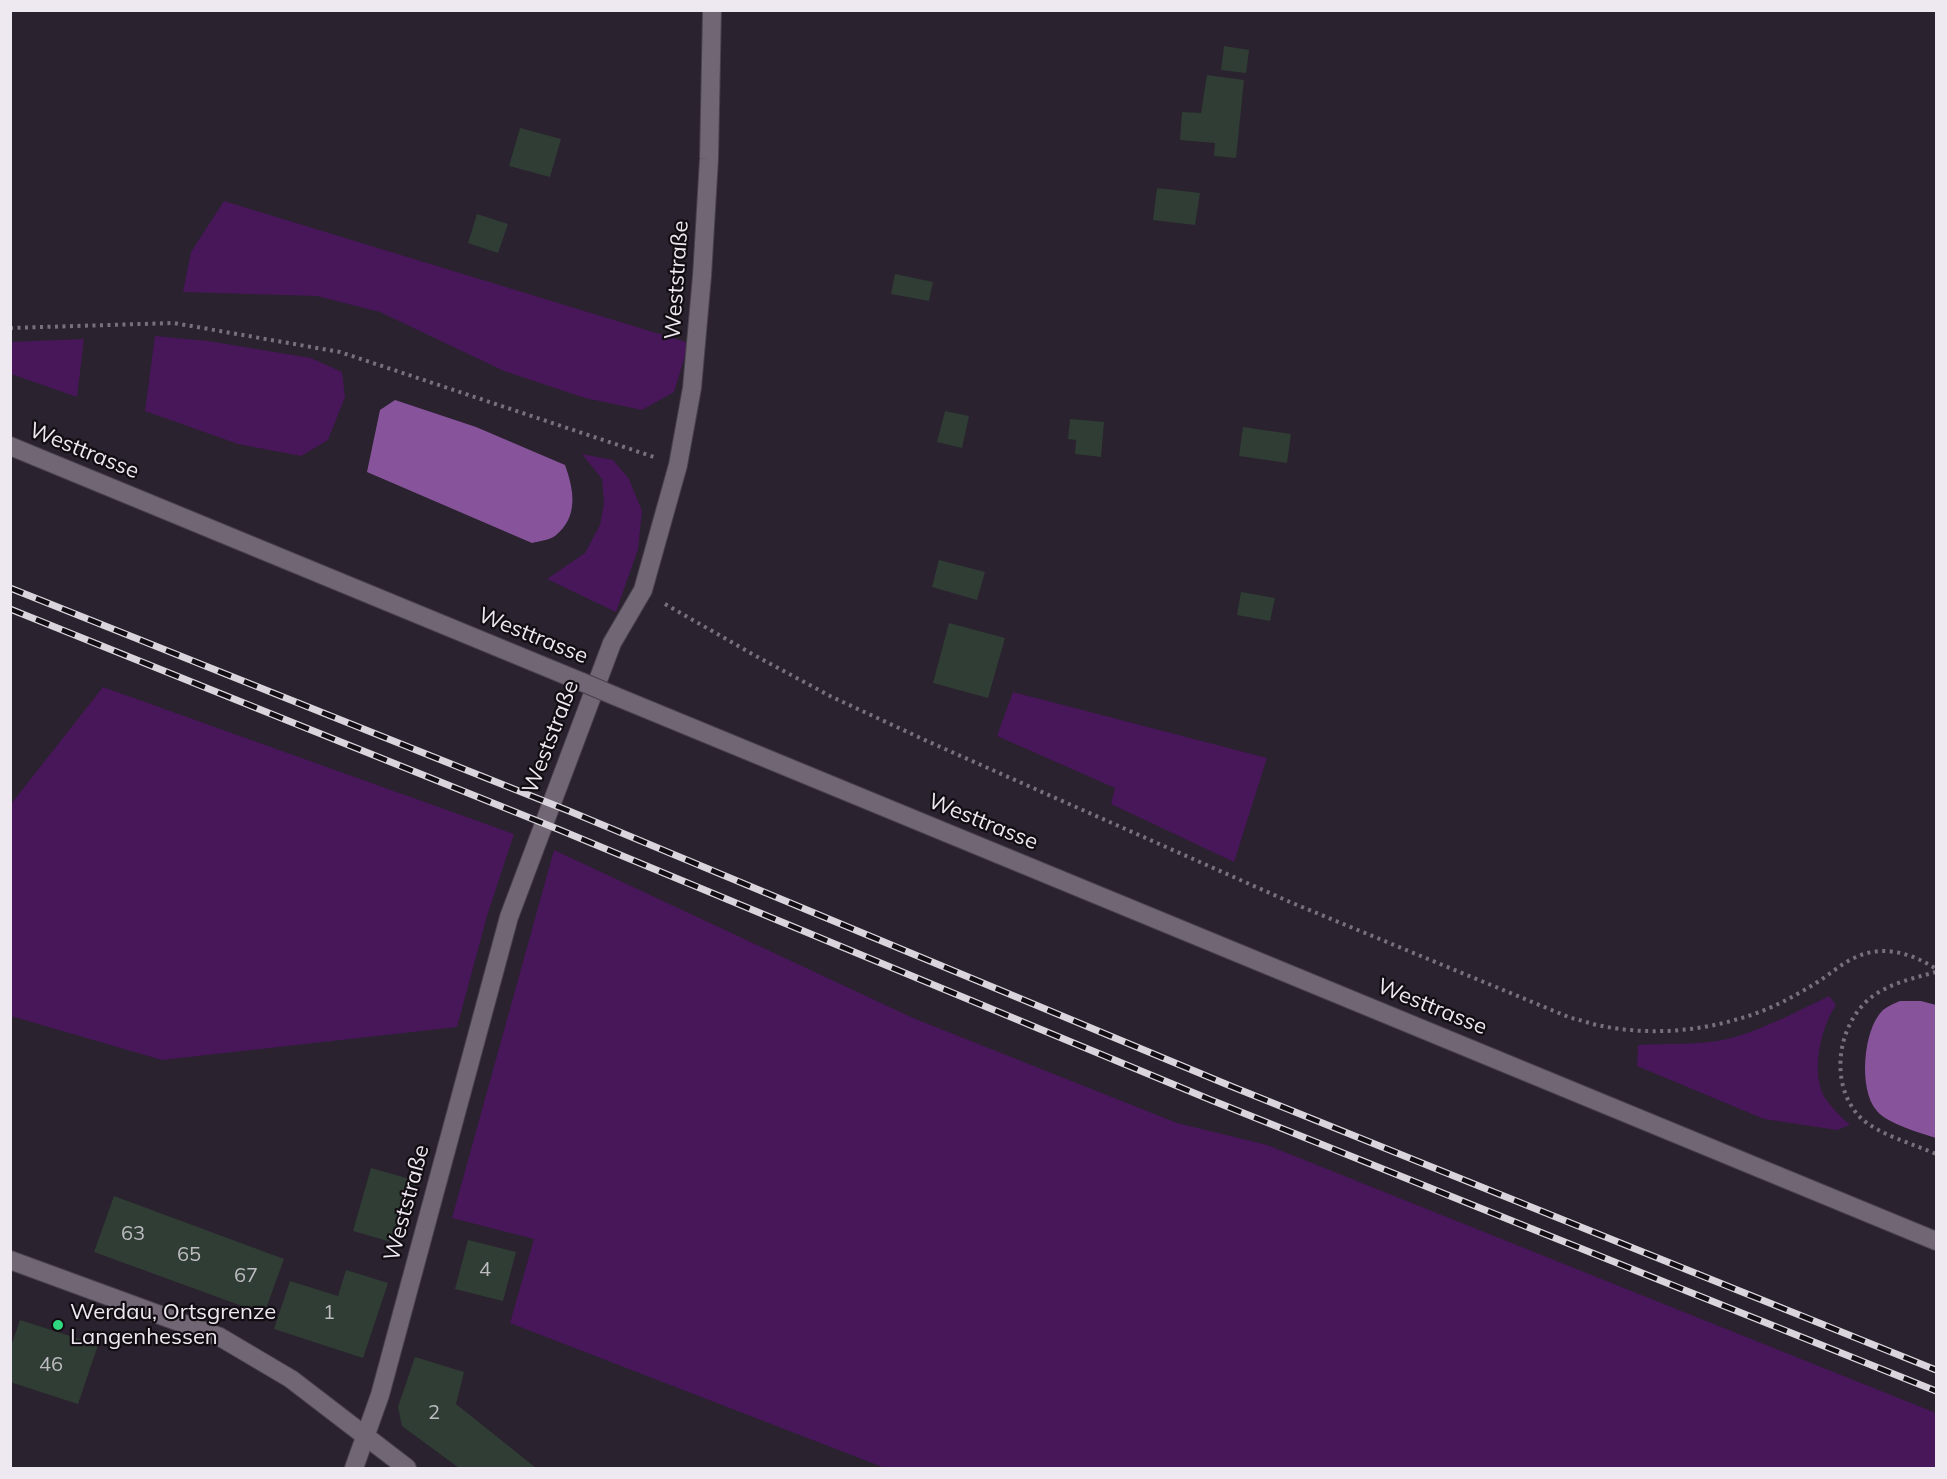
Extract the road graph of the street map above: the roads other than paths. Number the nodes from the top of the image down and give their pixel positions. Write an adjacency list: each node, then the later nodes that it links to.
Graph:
1 (712, 10): 5 (main road, Weststraße)
2 (10, 446): 3 (main road, Westtrasse, bridge)
3 (1936, 1241)
4 (10, 1260): 5 (main road)
5 (366, 1436): 6 (main road, Weststraße); 7 (main road)
6 (354, 1468)
7 (407, 1468)

